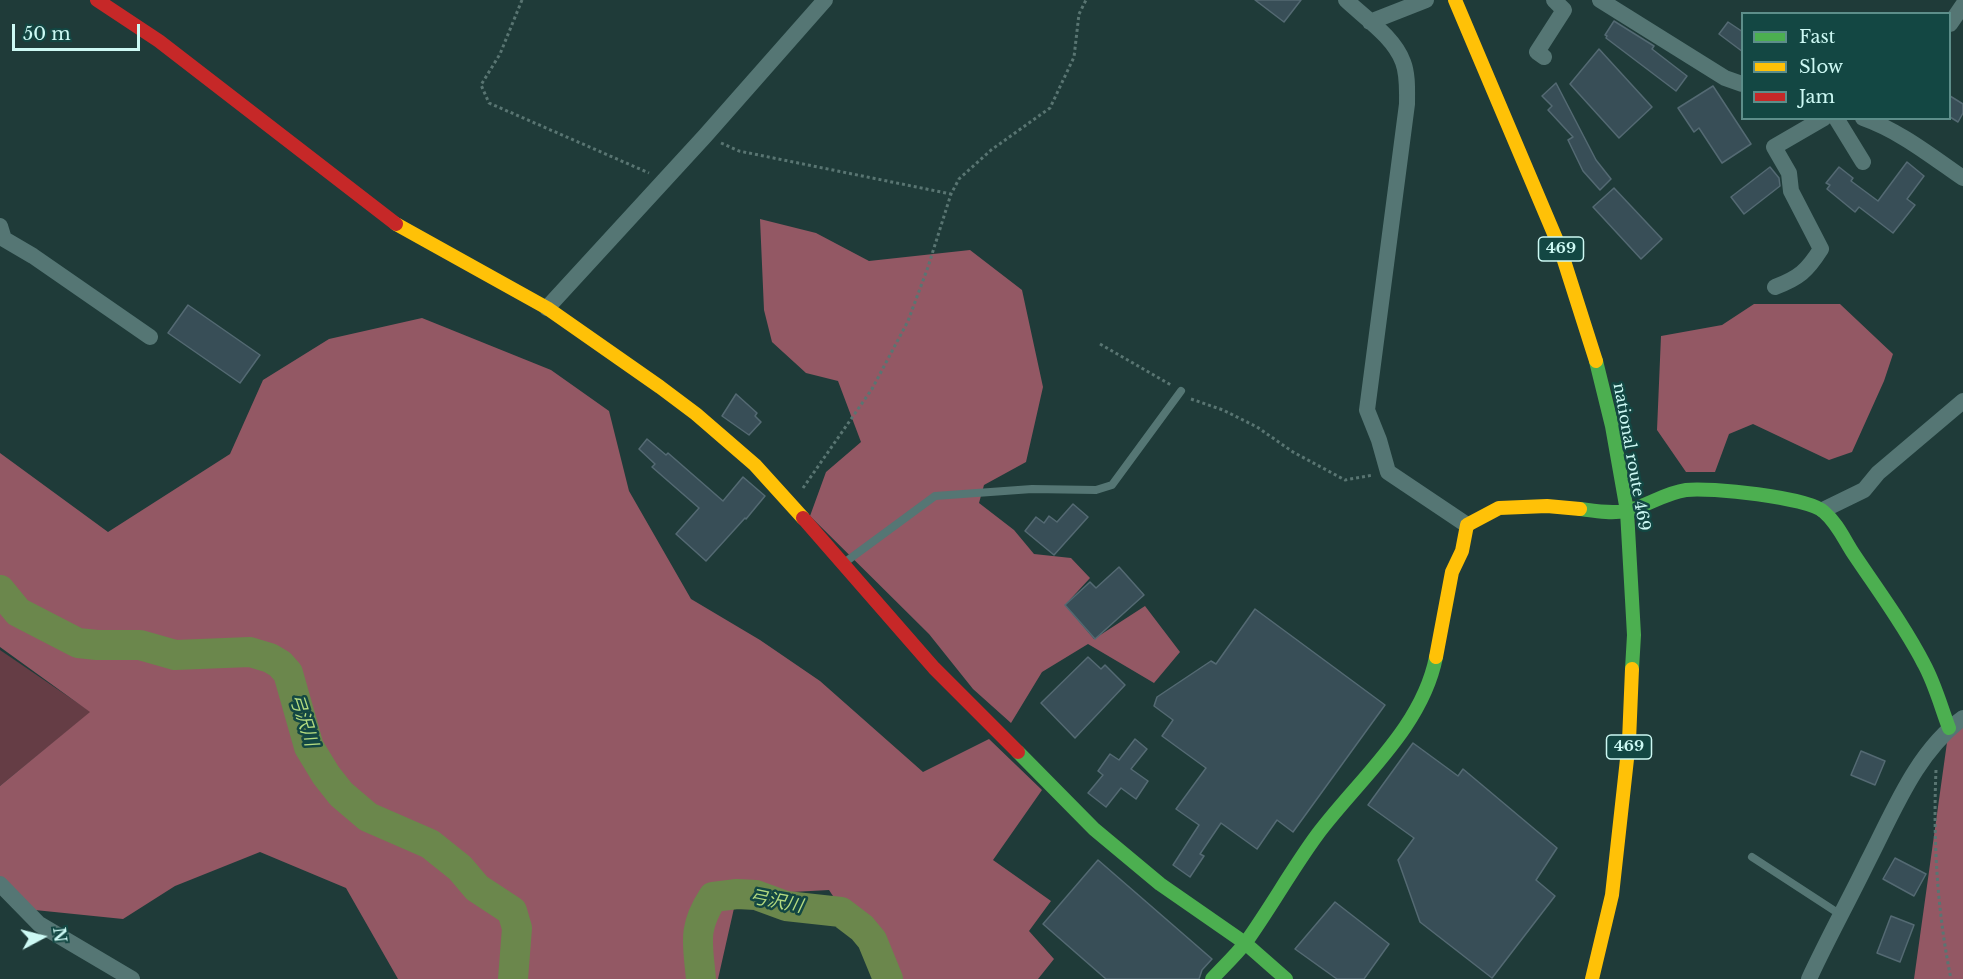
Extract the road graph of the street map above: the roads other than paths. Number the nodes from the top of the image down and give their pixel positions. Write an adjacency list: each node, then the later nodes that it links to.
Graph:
1 (97, 0): 20 (main road)
2 (825, 0): 20 (street)
3 (1346, 0): 9 (street)
4 (1426, 0): 9 (street)
5 (1455, 0): 25 (main road, national route 469 / 469)
6 (1554, 0): 11 (street)
7 (1600, 0): 12 (street)
8 (1963, 5): 10 (street)
9 (1370, 22): 26 (street)
10 (1951, 23)
11 (1544, 57)
12 (1741, 83)
13 (1821, 120): 19 (street)
14 (1837, 120): 16 (street)
15 (1881, 121): 17 (street)
16 (1863, 162)
17 (1963, 178)
18 (0, 226): 21 (street)
19 (1775, 287)
20 (547, 308): 27 (main road)
21 (150, 337)
22 (1181, 391): 27 (lane)
23 (1963, 401): 24 (street)
24 (1823, 510): 25 (main road); 29 (main road)
25 (1627, 511): 26 (main road); 37 (main road, national route 469 / 469)
26 (1467, 525): 33 (main road)
27 (844, 563): 33 (main road)
28 (1963, 718): 29 (street)
29 (1949, 728): 32 (street)
30 (1752, 857): 32 (lane)
31 (0, 884): 34 (street)
32 (1841, 915): 38 (street)
33 (1245, 943): 35 (main road); 36 (main road)
34 (132, 979)
35 (1212, 979)
36 (1286, 979)
37 (1592, 979)
38 (1809, 979)

